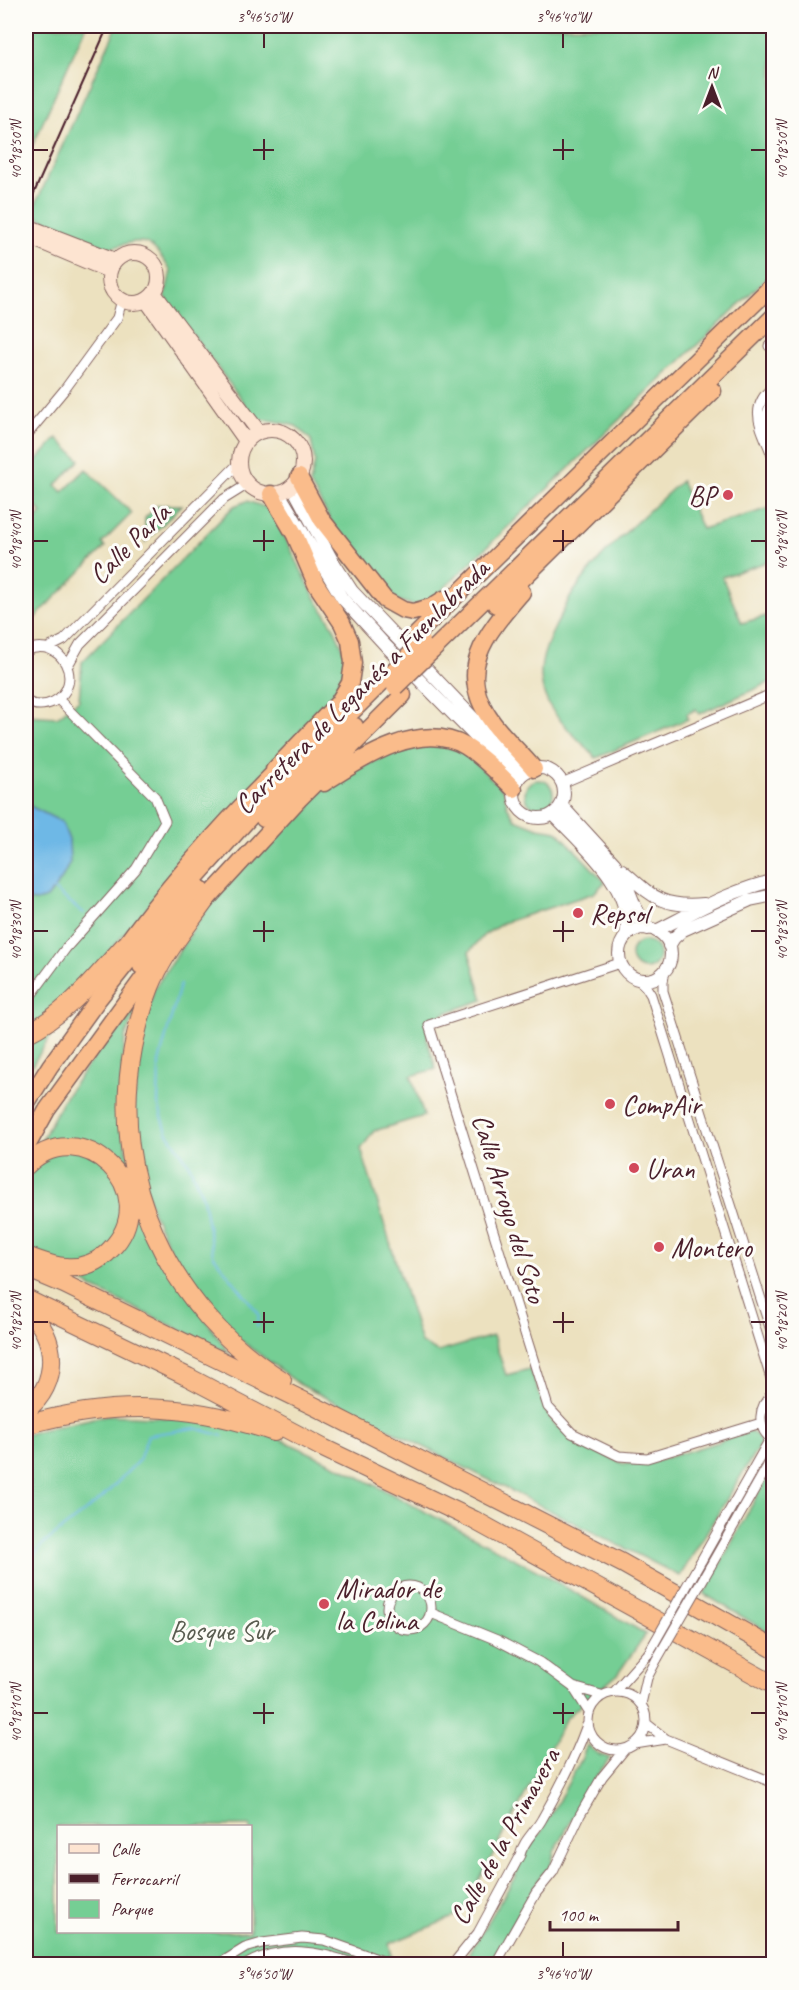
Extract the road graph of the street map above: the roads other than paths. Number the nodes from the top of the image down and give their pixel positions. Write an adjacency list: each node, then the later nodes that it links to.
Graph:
1 (33, 233): 2 (main road)
2 (112, 266): 4 (main road); 6 (main road)
3 (774, 284): 15 (highway)
4 (150, 297): 6 (main road); 13 (main road); 16 (main road)
5 (774, 298): 24 (highway, Carretera de Leganés a Fuenlabrada)
6 (122, 300): 14 (street)
7 (774, 316): 24 (highway, Carretera de Leganés a Fuenlabrada)
8 (774, 329): 23 (highway)
9 (774, 386): 12 (street)
10 (774, 394): 12 (street)
11 (774, 399): 17 (street)
12 (760, 427): 17 (street)
13 (259, 432): 16 (main road); 20 (main road)
14 (26, 436)
15 (615, 438): 20 (highway); 24 (highway)
16 (246, 441): 19 (main road)
17 (768, 444): 18 (street)
18 (774, 461)
19 (239, 463): 21 (main road); 25 (street, Calle Parla)
20 (296, 482): 22 (main road); 32 (street)
21 (248, 484): 22 (main road); 27 (street, Calle Parla)
22 (275, 493): 32 (street); 34 (highway)
23 (589, 514): 24 (highway); 32 (highway)
24 (427, 647): 28 (highway, Carretera de Leganés a Fuenlabrada, bridge); 28 (highway)
25 (48, 648): 26 (street); 27 (street)
26 (26, 651)
27 (68, 667): 30 (street, Calle Parla)
28 (392, 681): 34 (highway); 36 (highway); 52 (highway, Carretera de Leganés a Fuenlabrada); 53 (highway, Carretera de Leganés a Fuenlabrada)
29 (774, 693): 33 (street)
30 (58, 699): 31 (street); 49 (street)
31 (26, 701)
32 (523, 777): 33 (street); 35 (street); 36 (highway)
33 (562, 783): 35 (street)
34 (254, 792): 44 (highway)
35 (557, 810): 37 (street); 43 (street)
36 (259, 841): 40 (highway)
37 (615, 864): 41 (street); 42 (street)
38 (774, 881): 41 (street)
39 (774, 895): 45 (street)
40 (207, 898): 54 (highway); 63 (highway)
41 (714, 903): 42 (street)
42 (652, 930): 43 (street); 45 (street)
43 (626, 936): 46 (street)
44 (124, 946): 50 (highway); 51 (highway)
45 (669, 946): 47 (street)
46 (620, 963): 48 (street); 65 (street, Calle Arroyo del Soto)
47 (665, 970): 48 (street); 61 (street)
48 (638, 979): 62 (street)
49 (26, 1002)
50 (26, 1034)
51 (26, 1087)
52 (26, 1104)
53 (26, 1128)
54 (26, 1148)
55 (26, 1166): 56 (highway)
56 (26, 1258): 58 (highway)
57 (26, 1268): 58 (highway)
58 (64, 1284): 63 (highway)
59 (26, 1301): 68 (highway)
60 (26, 1310): 64 (highway)
61 (774, 1340)
62 (774, 1390): 65 (street)
63 (318, 1408): 71 (highway)
64 (26, 1410)
65 (761, 1423): 67 (street)
66 (26, 1425): 68 (highway)
67 (772, 1440): 72 (street, bridge)
68 (323, 1448): 73 (highway)
69 (774, 1455): 72 (street, bridge)
70 (431, 1613): 70 (street); 74 (street)
71 (774, 1649)
72 (652, 1657): 75 (street); 77 (street)
73 (774, 1685)
74 (573, 1687): 76 (street); 78 (street)
75 (615, 1691): 76 (street); 77 (street)
76 (601, 1695): 78 (street)
77 (641, 1704): 79 (street)
78 (589, 1712): 80 (street)
79 (647, 1724): 81 (street); 82 (street)
80 (587, 1725): 83 (street); 89 (street, Calle de la Primavera)
81 (666, 1740): 82 (street); 84 (street)
82 (634, 1744): 83 (street)
83 (625, 1749): 90 (street, Calle de la Primavera)
84 (774, 1784)
85 (219, 1965): 88 (street)
86 (247, 1965): 87 (street)
87 (355, 1965)
88 (391, 1965)
89 (453, 1965)
90 (498, 1965)

